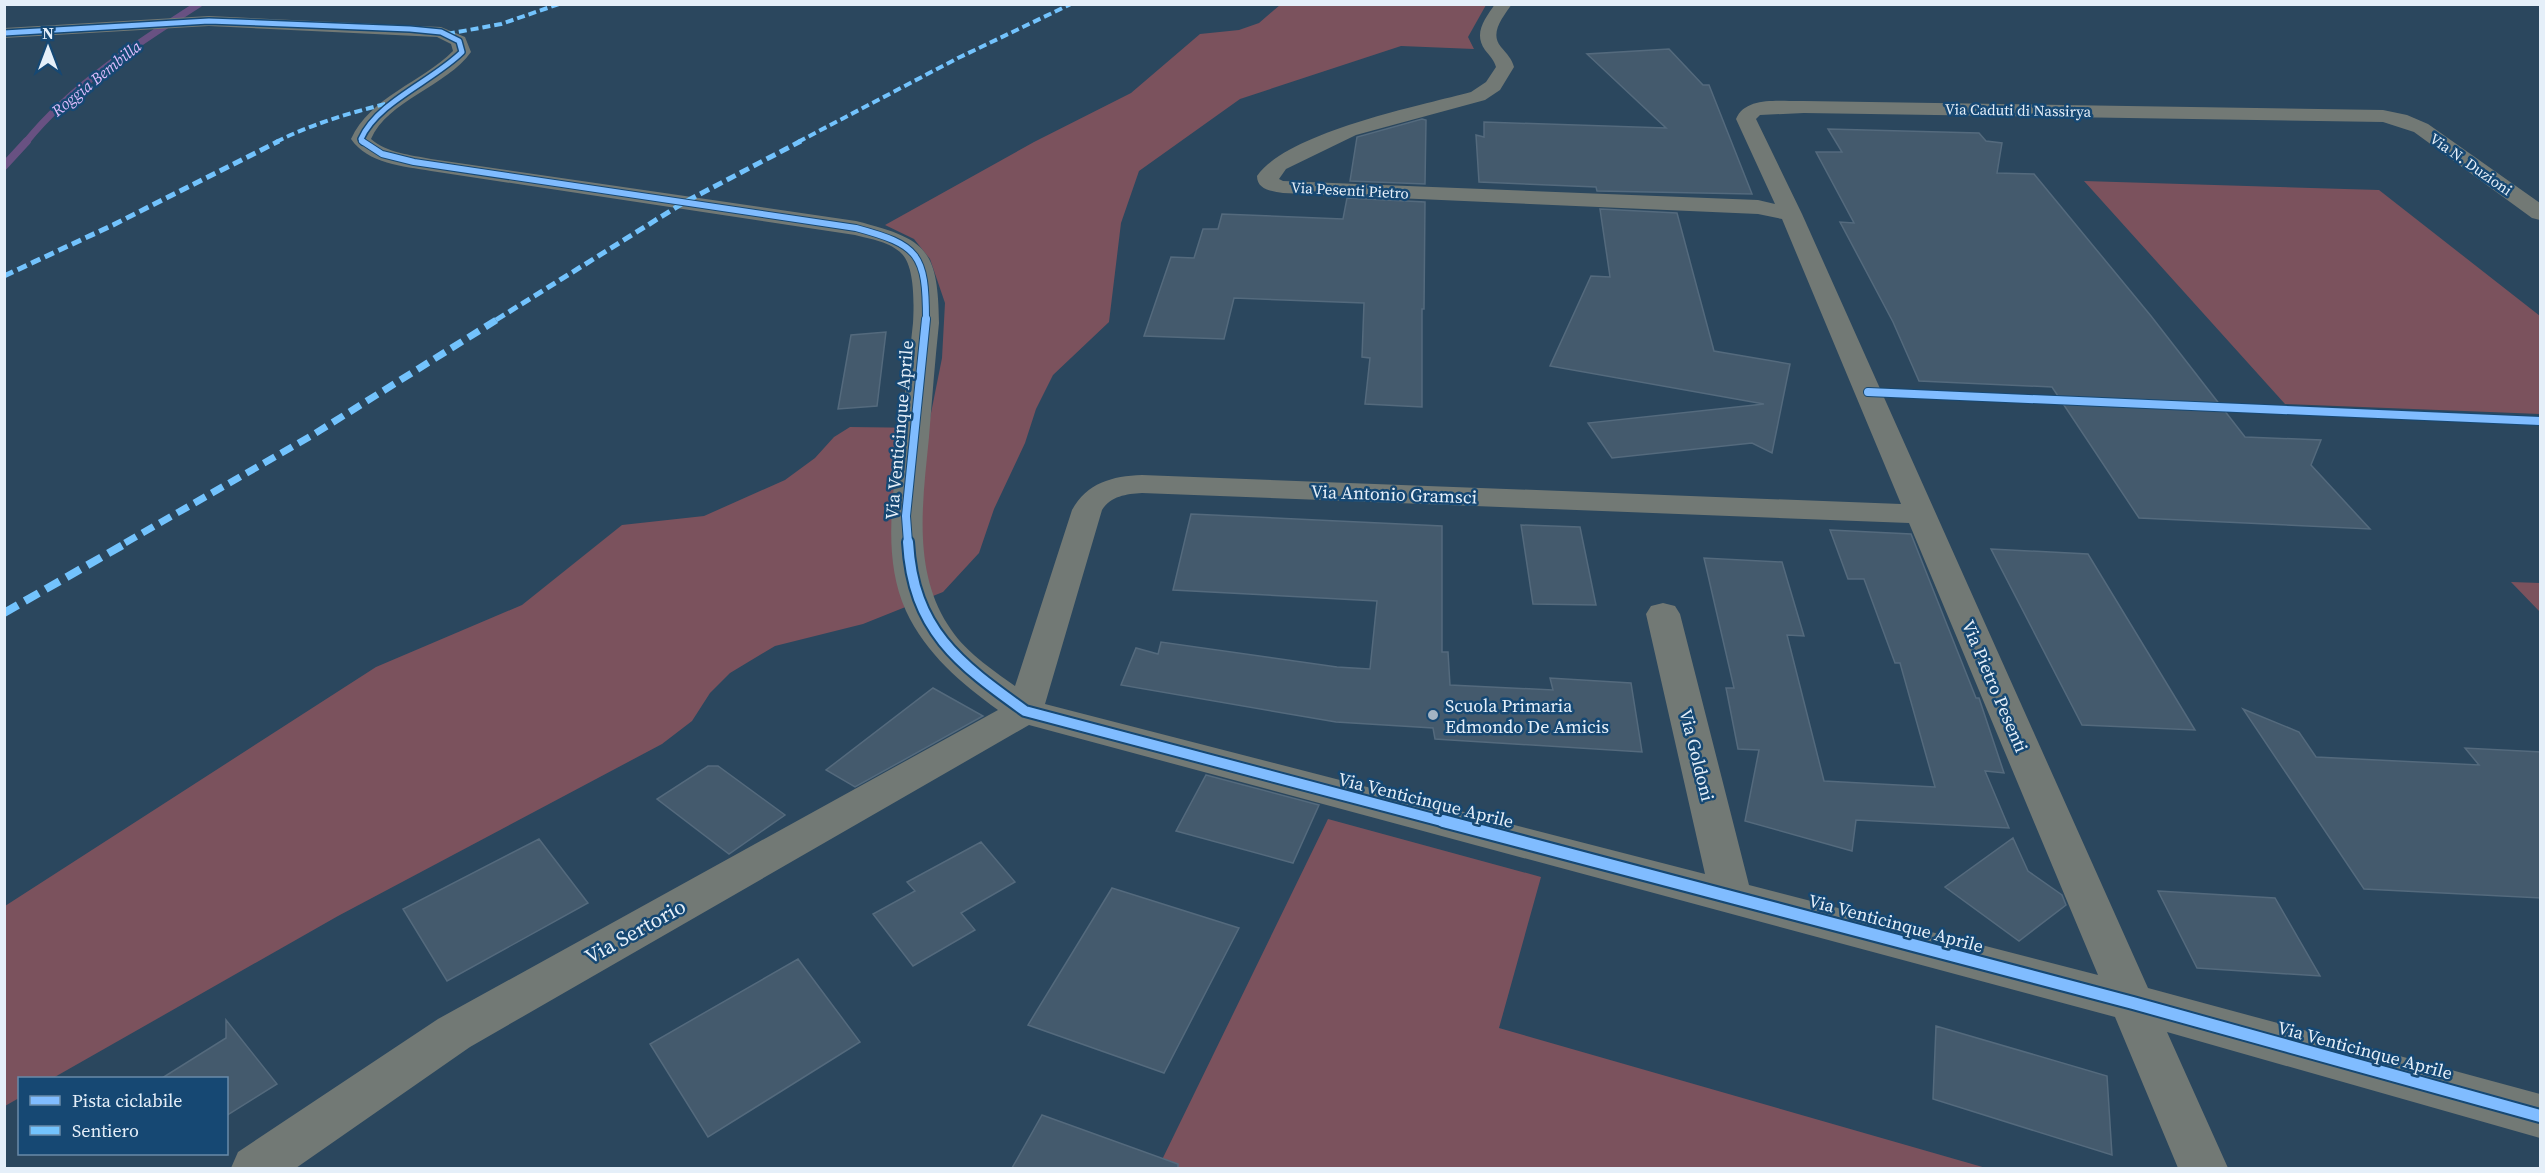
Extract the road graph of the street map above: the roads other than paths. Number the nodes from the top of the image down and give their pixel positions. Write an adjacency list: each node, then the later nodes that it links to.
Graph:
1 (1504, 4): 4 (street, Via Pesenti Pietro)
2 (4, 33): 8 (street, Via Venticinque Aprile)
3 (2400, 119): 4 (street, Via Caduti di Nassirya); 5 (street, Via N. Duzioni)
4 (1786, 213): 6 (street, Via Pietro Pesenti)
5 (2541, 213)
6 (1921, 514): 8 (street, Via Antonio Gramsci); 10 (street, Via Pietro Pesenti)
7 (1663, 614): 9 (street, Via Goldoni)
8 (1025, 711): 9 (street, Via Venticinque Aprile); 12 (street, Via Sertorio)
9 (1731, 896): 10 (street, Via Venticinque Aprile)
10 (2133, 1003): 11 (street, Via Venticinque Aprile); 13 (street, Via Pietro Pesenti)
11 (2541, 1116)
12 (256, 1168)
13 (2203, 1168)

